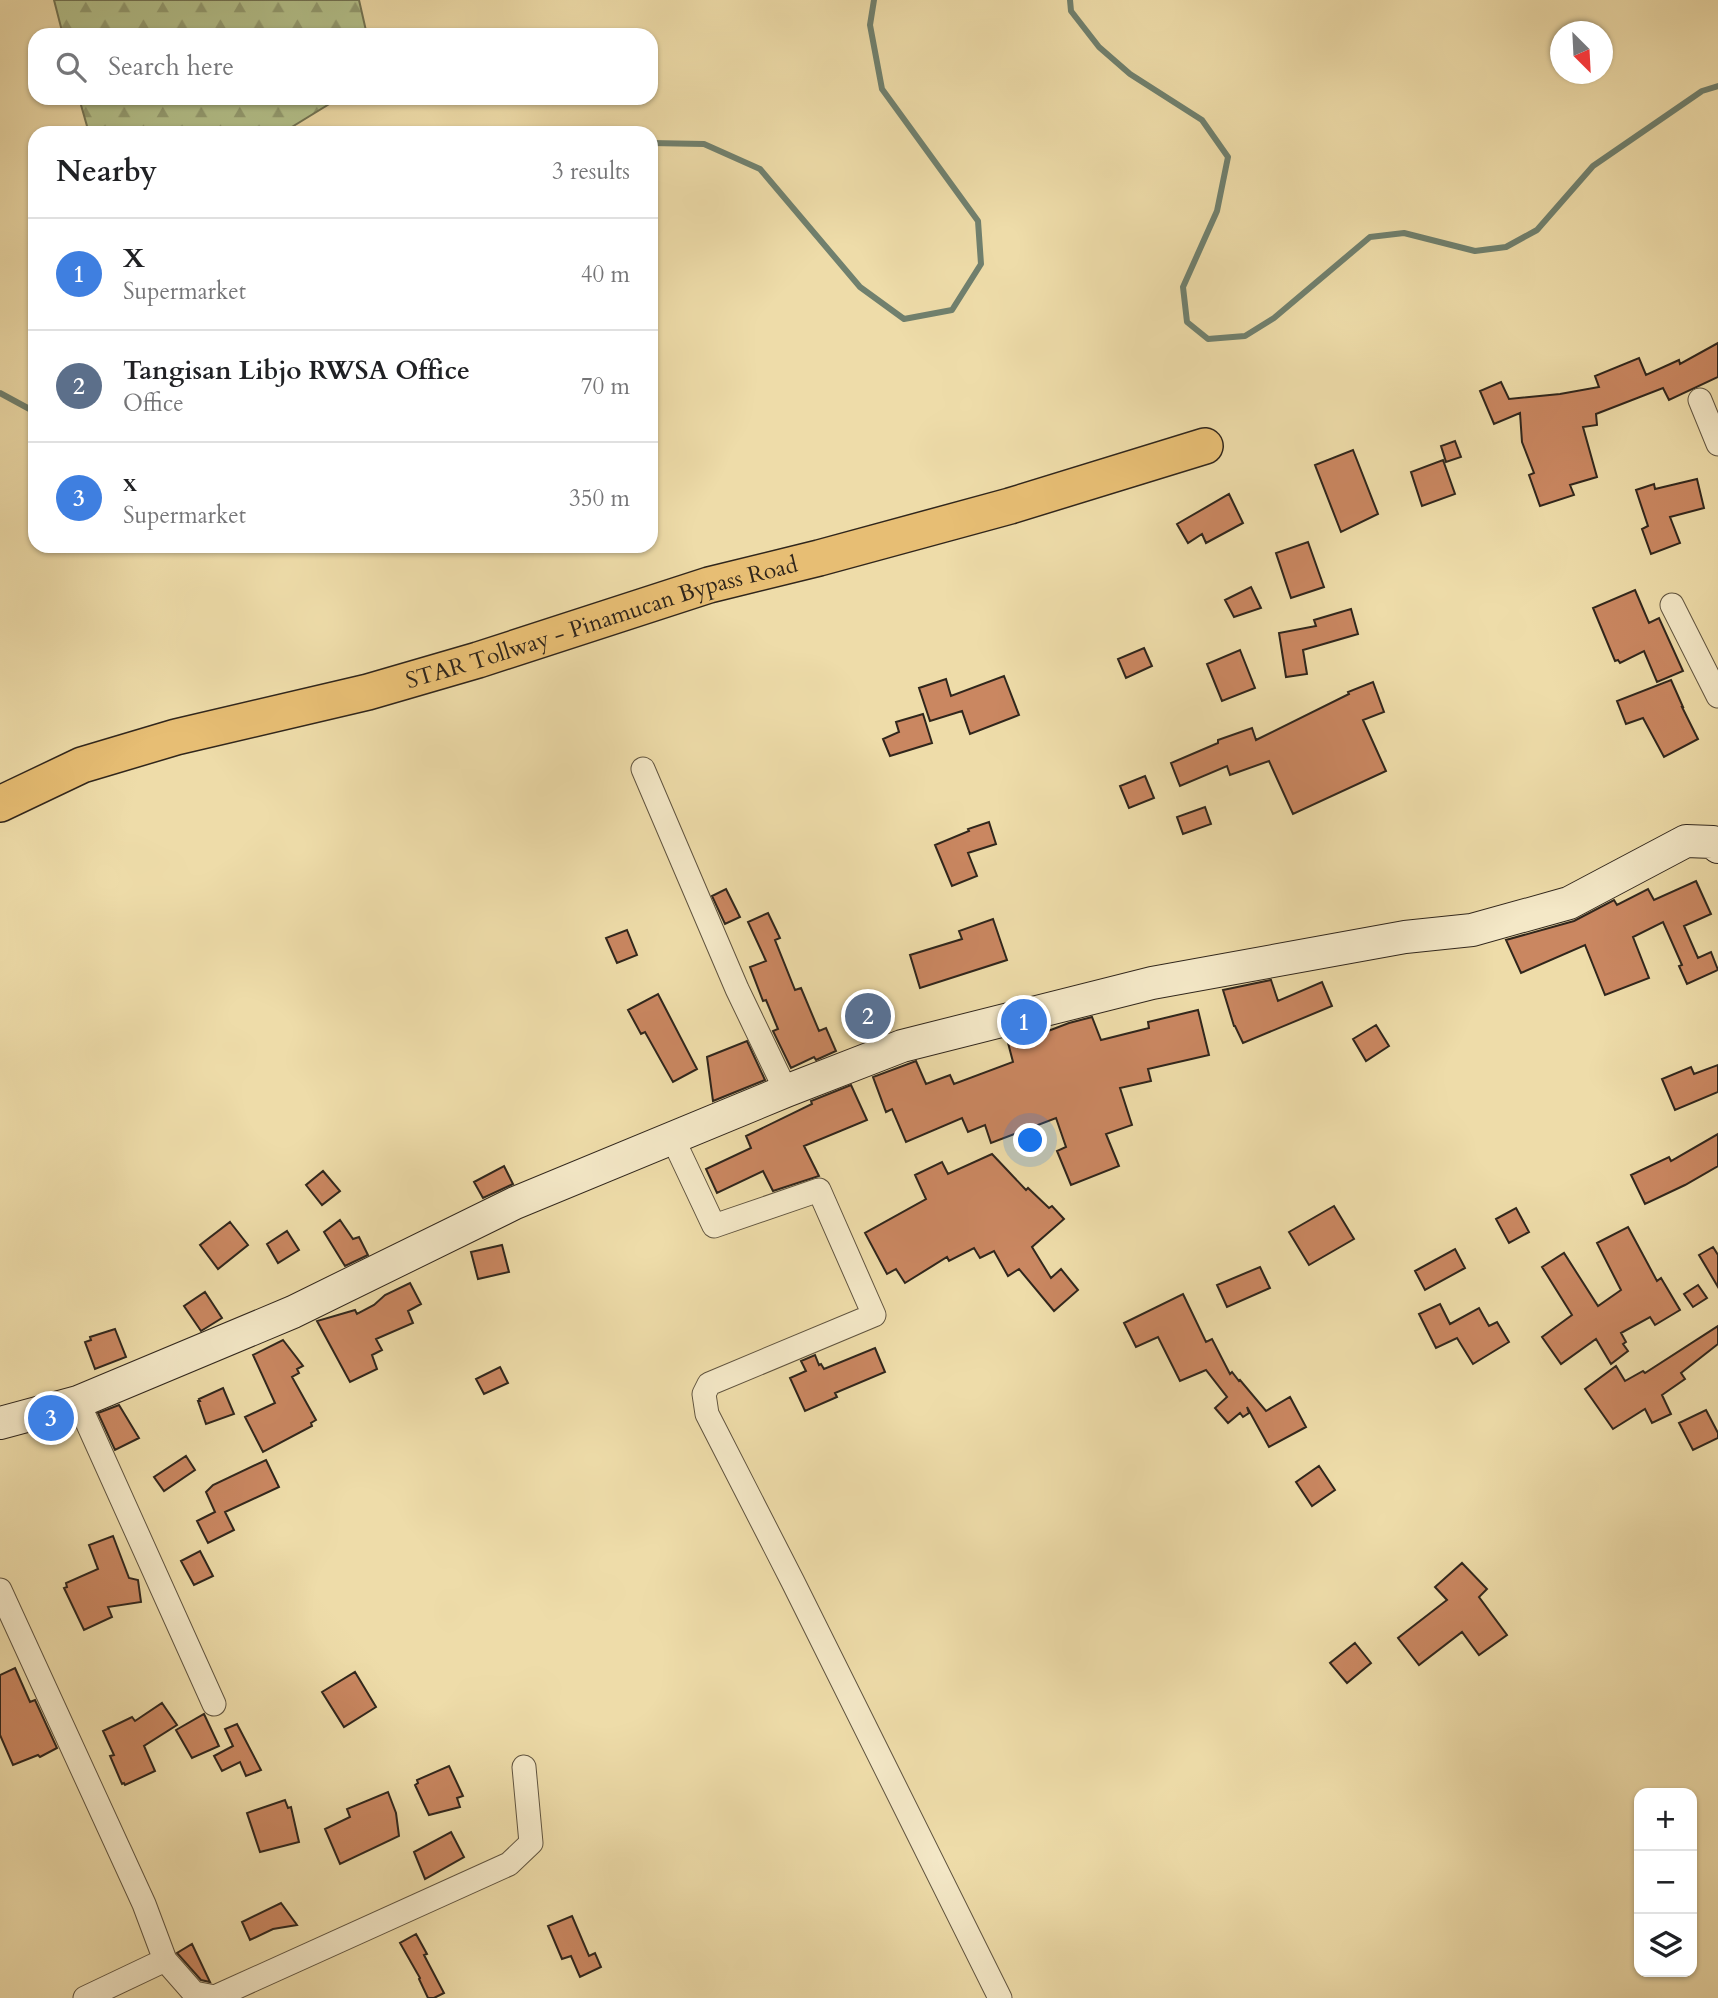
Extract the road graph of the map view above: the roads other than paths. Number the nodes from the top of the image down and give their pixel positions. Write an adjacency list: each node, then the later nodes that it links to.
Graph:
1 (1700, 400): 2 (street)
2 (1718, 444)
3 (1205, 446): 7 (main road, STAR Tollway - Pinamucan Bypass Road)
4 (1672, 605): 5 (street)
5 (1718, 696)
6 (643, 769): 9 (street)
7 (0, 804)
8 (1718, 847): 9 (street)
9 (786, 1091): 10 (street)
10 (673, 1139): 11 (street); 18 (street)
11 (78, 1402): 12 (street); 14 (street)
12 (0, 1423)
13 (0, 1590): 16 (street)
14 (214, 1704)
15 (524, 1768): 16 (street)
16 (165, 1960): 17 (street)
17 (85, 1998)
18 (1000, 1998)

